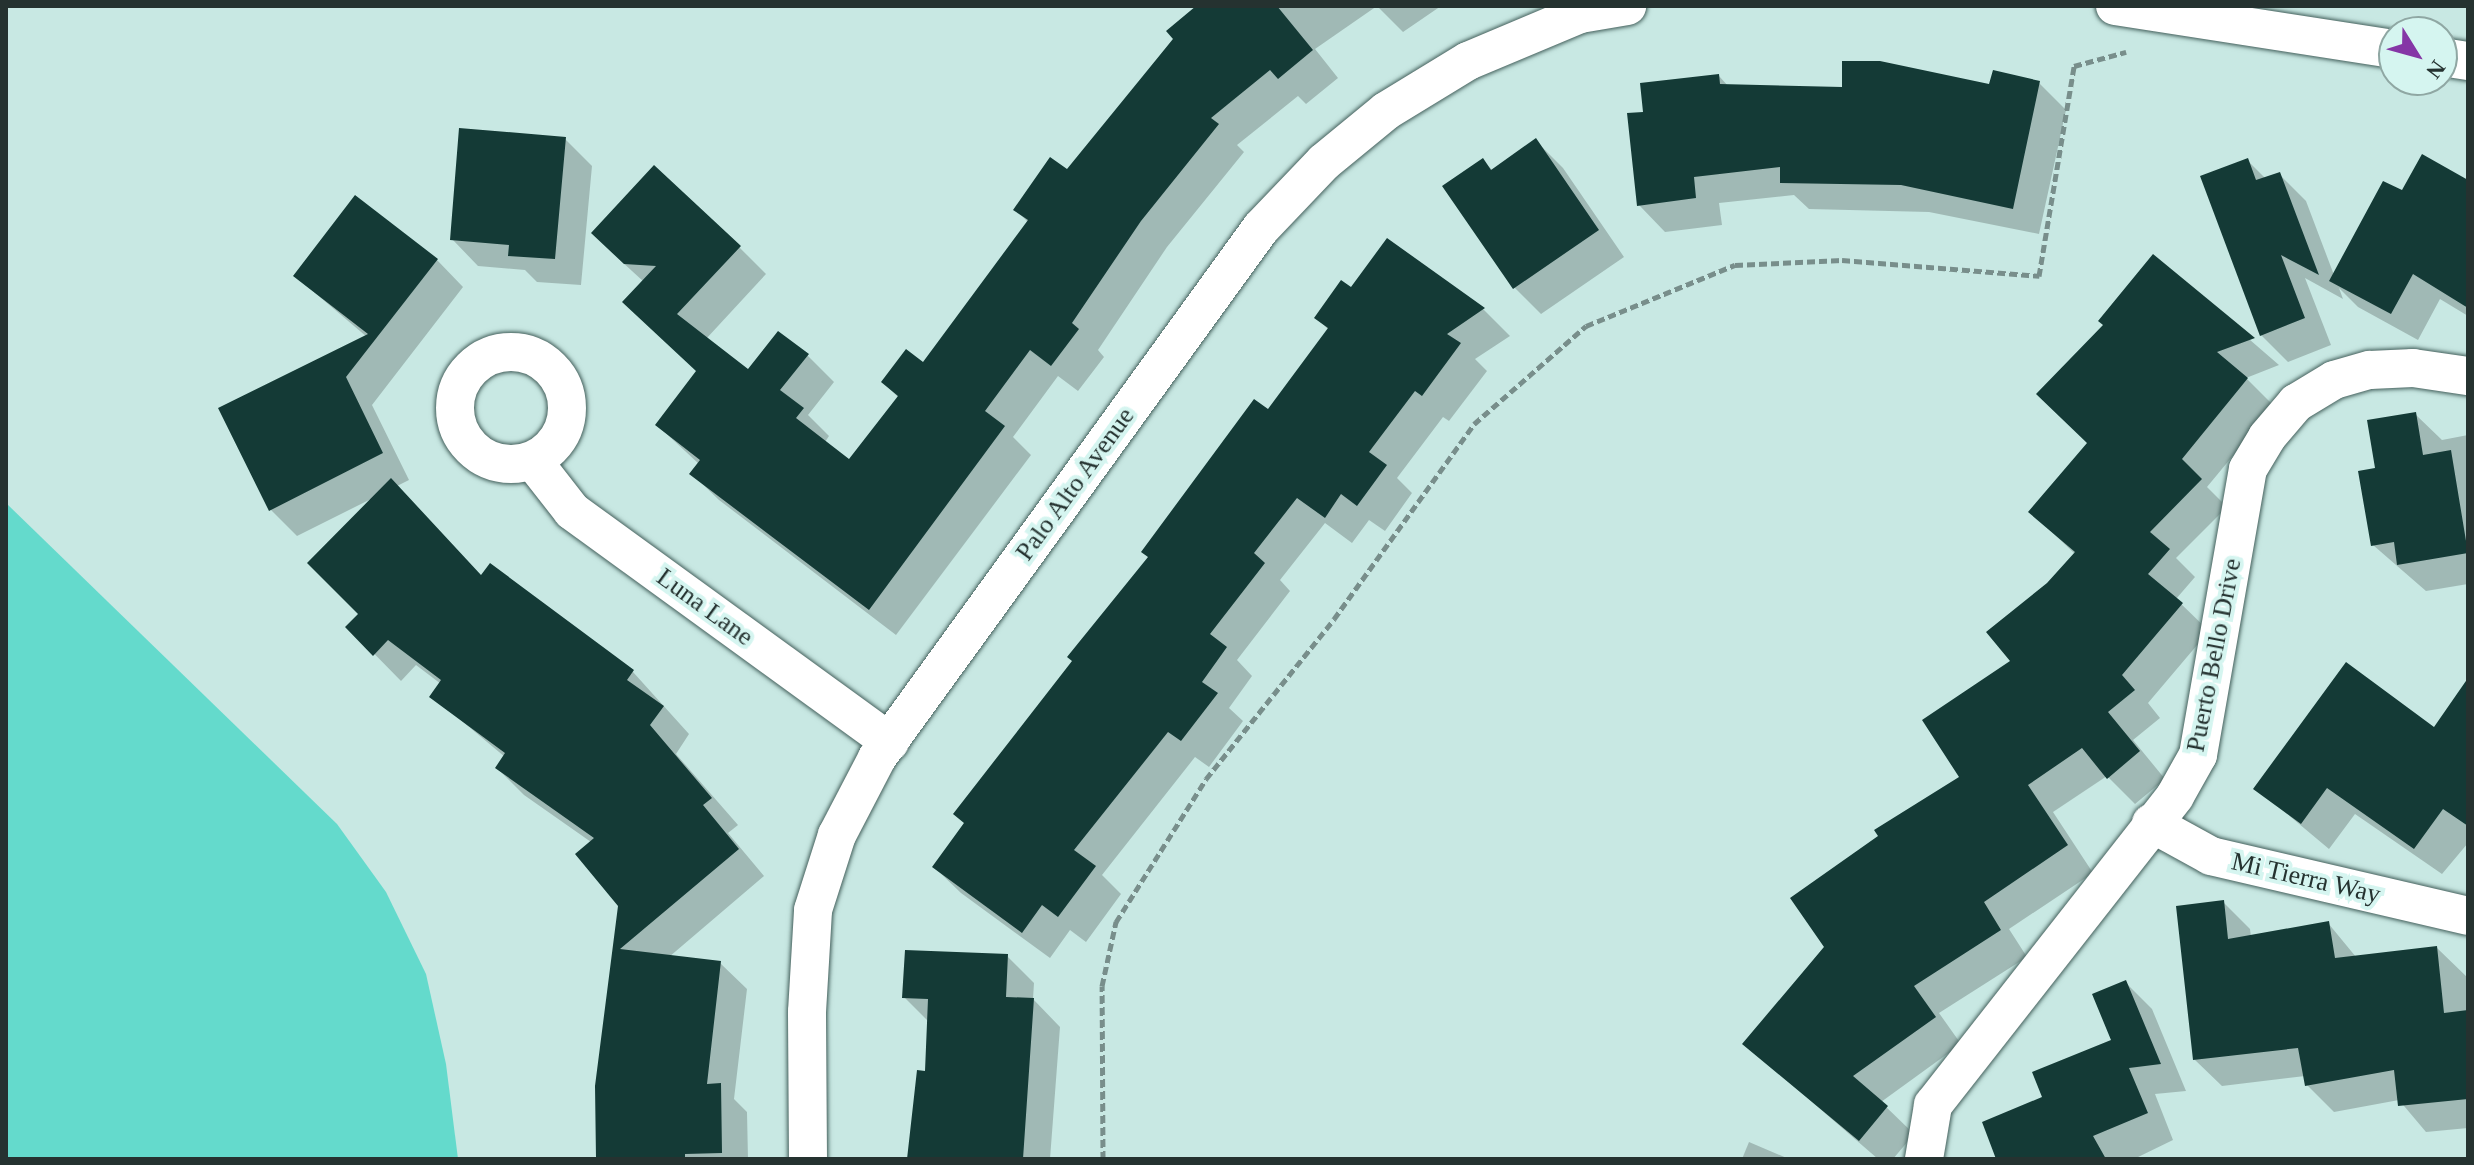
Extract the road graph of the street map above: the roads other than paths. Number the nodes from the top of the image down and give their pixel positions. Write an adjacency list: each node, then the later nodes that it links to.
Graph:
1 (1627, 6): 6 (street, Palo Alto Avenue)
2 (2130, 8): 3 (street)
3 (2378, 47)
4 (2468, 376): 7 (street, Puerto Bello Drive)
5 (533, 461): 6 (street, Luna Lane)
6 (890, 742): 9 (street, Palo Alto Avenue)
7 (2151, 823): 8 (street, Mi Tierra Way); 10 (street, Puerto Bello Drive)
8 (2468, 916)
9 (808, 1159)
10 (1924, 1159)

